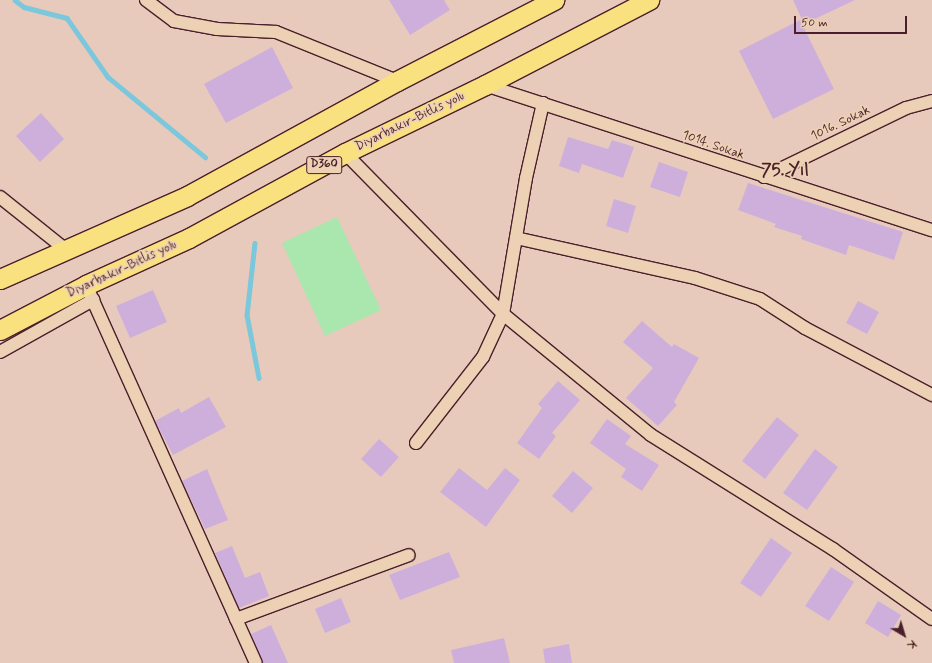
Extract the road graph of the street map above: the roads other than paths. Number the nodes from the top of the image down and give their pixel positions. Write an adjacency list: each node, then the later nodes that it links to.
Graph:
1 (146, 0): 4 (street)
2 (554, 0): 4 (highway)
3 (649, 0): 5 (highway, Diyarbakır-Bitlis yolu / D360)
4 (397, 81): 13 (highway)
5 (486, 86): 7 (street, 1014. Sokak); 8 (highway, Diyarbakır-Bitlis yolu / D360)
6 (932, 101): 9 (street, 1016. Sokak)
7 (543, 103): 9 (street, 1014. Sokak); 12 (street)
8 (345, 153): 15 (highway, Diyarbakır-Bitlis yolu / D360); 16 (street)
9 (764, 177): 11 (street, 1014. Sokak)
10 (0, 197): 13 (street)
11 (932, 230)
12 (516, 238): 16 (street); 19 (street)
13 (65, 249): 14 (highway)
14 (0, 279)
15 (89, 293): 17 (highway, Diyarbakır-Bitlis yolu / D360); 18 (street); 22 (street)
16 (503, 314): 20 (street); 23 (street)
17 (0, 330)
18 (0, 352)
19 (932, 395)
20 (416, 443)
21 (409, 555): 22 (street)
22 (236, 619): 24 (street)
23 (932, 619)
24 (256, 663)

